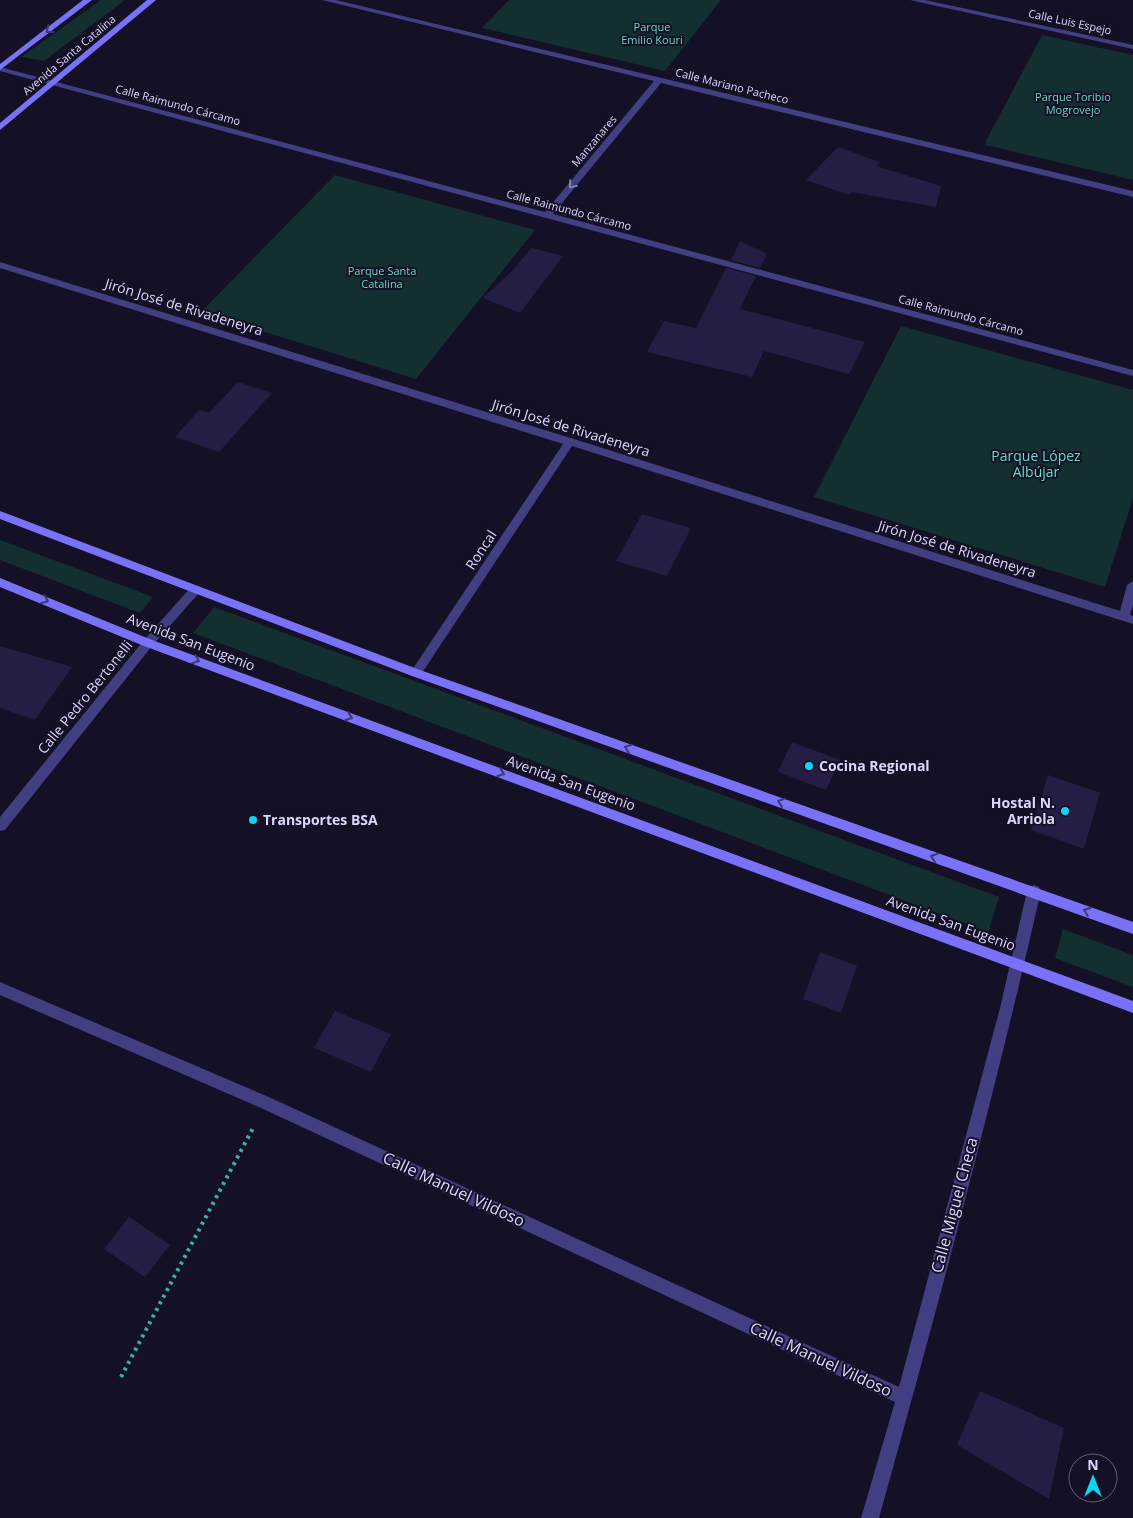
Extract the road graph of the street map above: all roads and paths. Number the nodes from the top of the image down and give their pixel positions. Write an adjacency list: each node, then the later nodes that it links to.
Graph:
1 (88, 0): 6 (street, one-way to 6)
2 (152, 0): 8 (street, Avenida Santa Catalina)
3 (326, 0): 7 (street, Calle Mariano Pacheco)
4 (914, 0): 5 (street, Calle Luis Espejo)
5 (1133, 47)
6 (0, 68): 8 (street, Calle Raimundo Cárcamo)
7 (659, 80): 10 (street, Calle Mariano Pacheco); 11 (street, Manzanares, one-way to 11)
8 (53, 83): 9 (street, Avenida Santa Catalina); 11 (street, Calle Raimundo Cárcamo)
9 (0, 127)
10 (1133, 194)
11 (547, 216): 13 (street, Calle Raimundo Cárcamo)
12 (0, 265): 14 (street, Jirón José de Rivadeneyra)
13 (1133, 373)
14 (570, 442): 19 (street, Jirón José de Rivadeneyra); 21 (street, Roncal)
15 (0, 515): 18 (street)
16 (0, 582): 20 (street, Avenida San Eugenio, one-way to 20)
17 (1133, 585): 19 (street)
18 (195, 590): 20 (street, Calle Pedro Bertonelli); 21 (street)
19 (1128, 619)
20 (148, 643): 22 (street, Calle Pedro Bertonelli); 25 (street, Avenida San Eugenio, one-way to 25)
21 (416, 673): 23 (street, one-way to 21)
22 (0, 826)
23 (1034, 891): 24 (street, one-way to 23); 25 (street, Calle Miguel Checa)
24 (1133, 928)
25 (1017, 964): 27 (street, Avenida San Eugenio); 30 (street, Calle Miguel Checa)
26 (0, 988): 28 (street, Calle Manuel Vildoso)
27 (1133, 1006)
28 (266, 1103): 29 (path); 30 (street, Calle Manuel Vildoso)
29 (121, 1377)
30 (904, 1398): 31 (street, Calle Miguel Checa)
31 (870, 1518)

